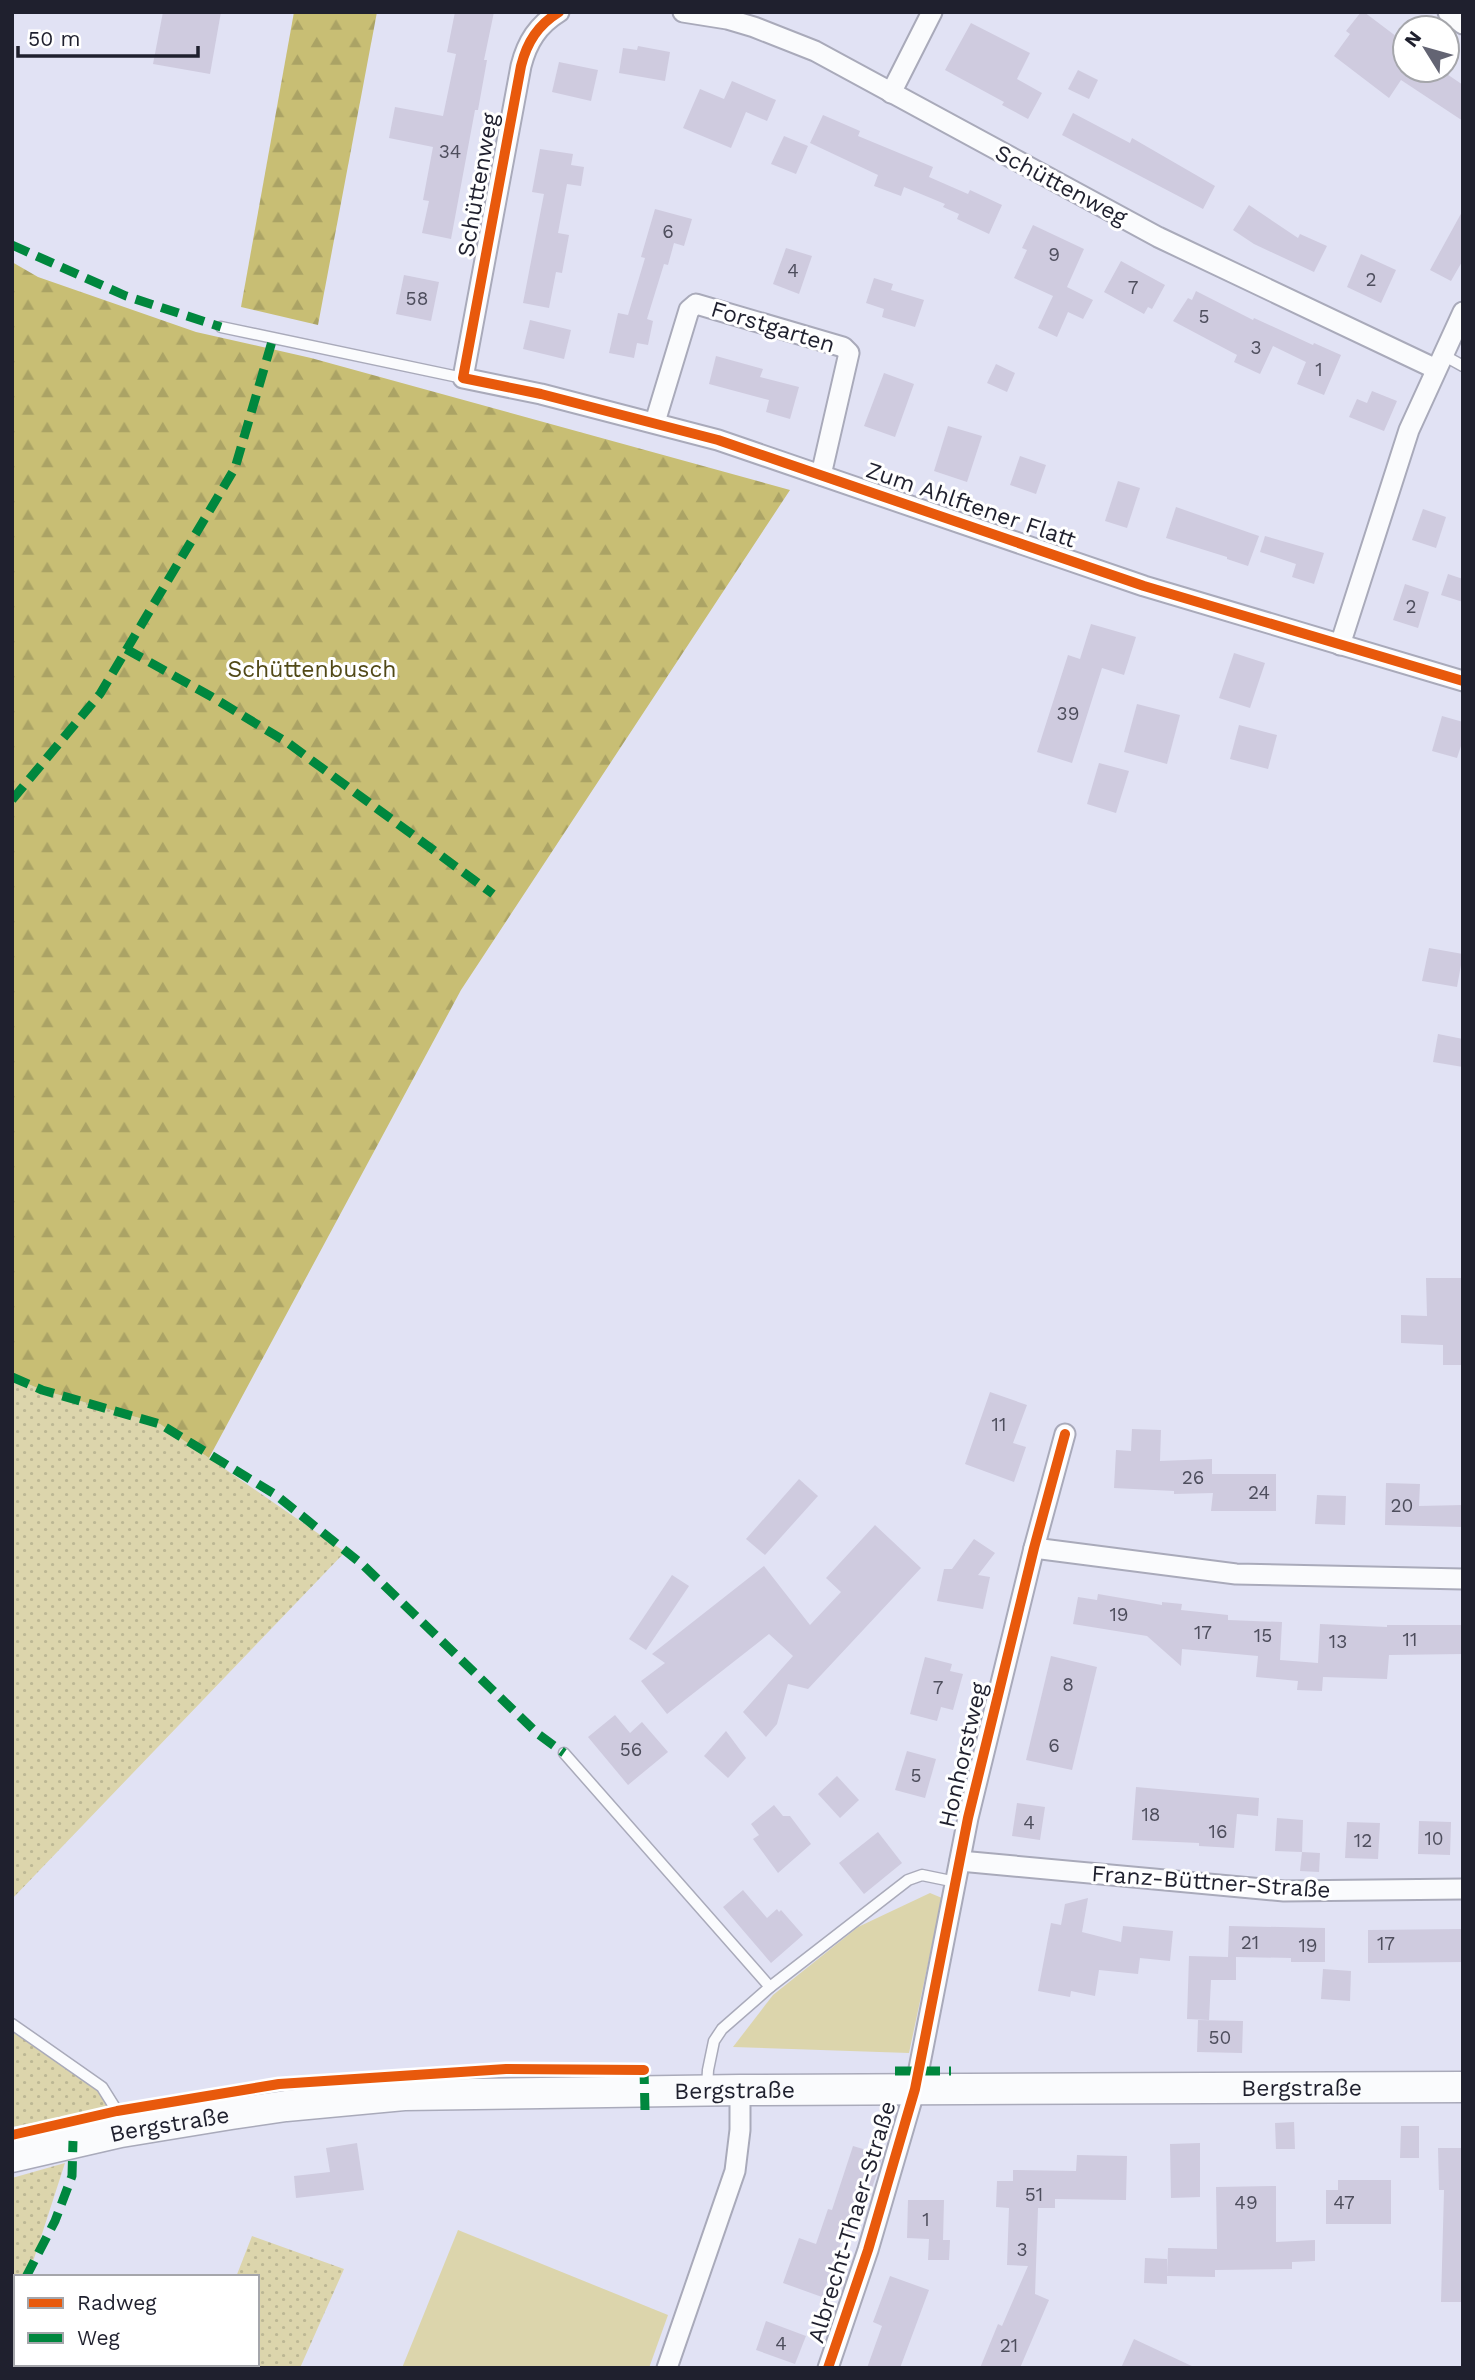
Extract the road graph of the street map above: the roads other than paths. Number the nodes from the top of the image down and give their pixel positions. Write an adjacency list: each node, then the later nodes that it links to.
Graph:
1 (559, 12): 11 (street, Schüttenweg)
2 (683, 12): 6 (street, Schüttenweg)
3 (932, 12): 6 (street)
4 (1448, 12): 5 (street)
5 (1463, 24)
6 (891, 93): 9 (street, Schüttenweg)
7 (1463, 312): 9 (street)
8 (221, 327): 11 (lane, Zum Ahlftener Flatt)
9 (1440, 362): 10 (lane); 14 (street)
10 (1463, 366)
11 (463, 378): 12 (street, Zum Ahlftener Flatt)
12 (655, 422): 13 (street, Zum Ahlftener Flatt); 13 (street, Forstgarten)
13 (821, 475): 14 (street, Zum Ahlftener Flatt)
14 (1340, 645): 15 (street, Zum Ahlftener Flatt)
15 (1463, 681)
16 (1065, 1434): 17 (street, Honhorstweg)
17 (1034, 1548): 18 (street); 20 (street, Honhorstweg)
18 (1463, 1579)
19 (564, 1753): 23 (lane)
20 (960, 1861): 21 (street, Honhorstweg); 22 (street, Franz-Büttner-Straße)
21 (956, 1882): 23 (lane); 28 (street, Honhorstweg)
22 (1463, 1889)
23 (770, 1987): 26 (lane)
24 (12, 2024): 29 (lane)
25 (1463, 2087): 28 (main road, Bergstraße)
26 (707, 2090): 27 (main road, Bergstraße); 29 (main road, Bergstraße)
27 (740, 2090): 28 (main road, Bergstraße); 31 (street)
28 (915, 2090): 32 (street, Albrecht-Thaer-Straße)
29 (121, 2132): 30 (main road, Bergstraße)
30 (12, 2157)
31 (667, 2368)
32 (828, 2368)

